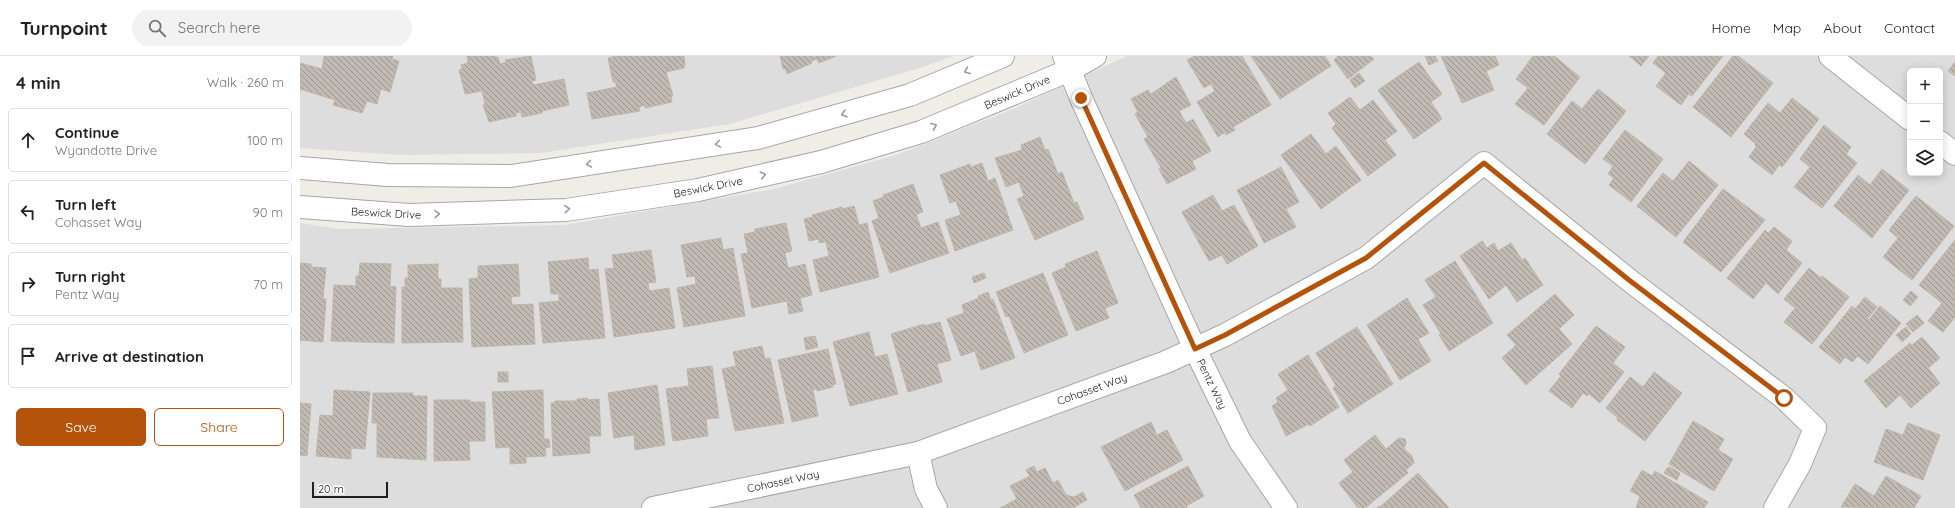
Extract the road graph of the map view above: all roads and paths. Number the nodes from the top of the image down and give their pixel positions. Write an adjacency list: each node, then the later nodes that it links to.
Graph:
1 (1002, 56): 8 (street, one-way to 8)
2 (1095, 56): 4 (street, Beswick Drive)
3 (1830, 56): 5 (street)
4 (1067, 63): 9 (street, Beswick Drive, one-way to 4); 10 (street, Pentz Way)
5 (1907, 117)
6 (1943, 144): 7 (street)
7 (1955, 154)
8 (300, 168)
9 (300, 207)
10 (1195, 349): 11 (street, Cohasset Way); 14 (street, Pentz Way); 15 (street, Cohasset Way)
11 (918, 453): 12 (street, Cohasset Way); 13 (street)
12 (653, 508)
13 (936, 508)
14 (1286, 508)
15 (1775, 508)

